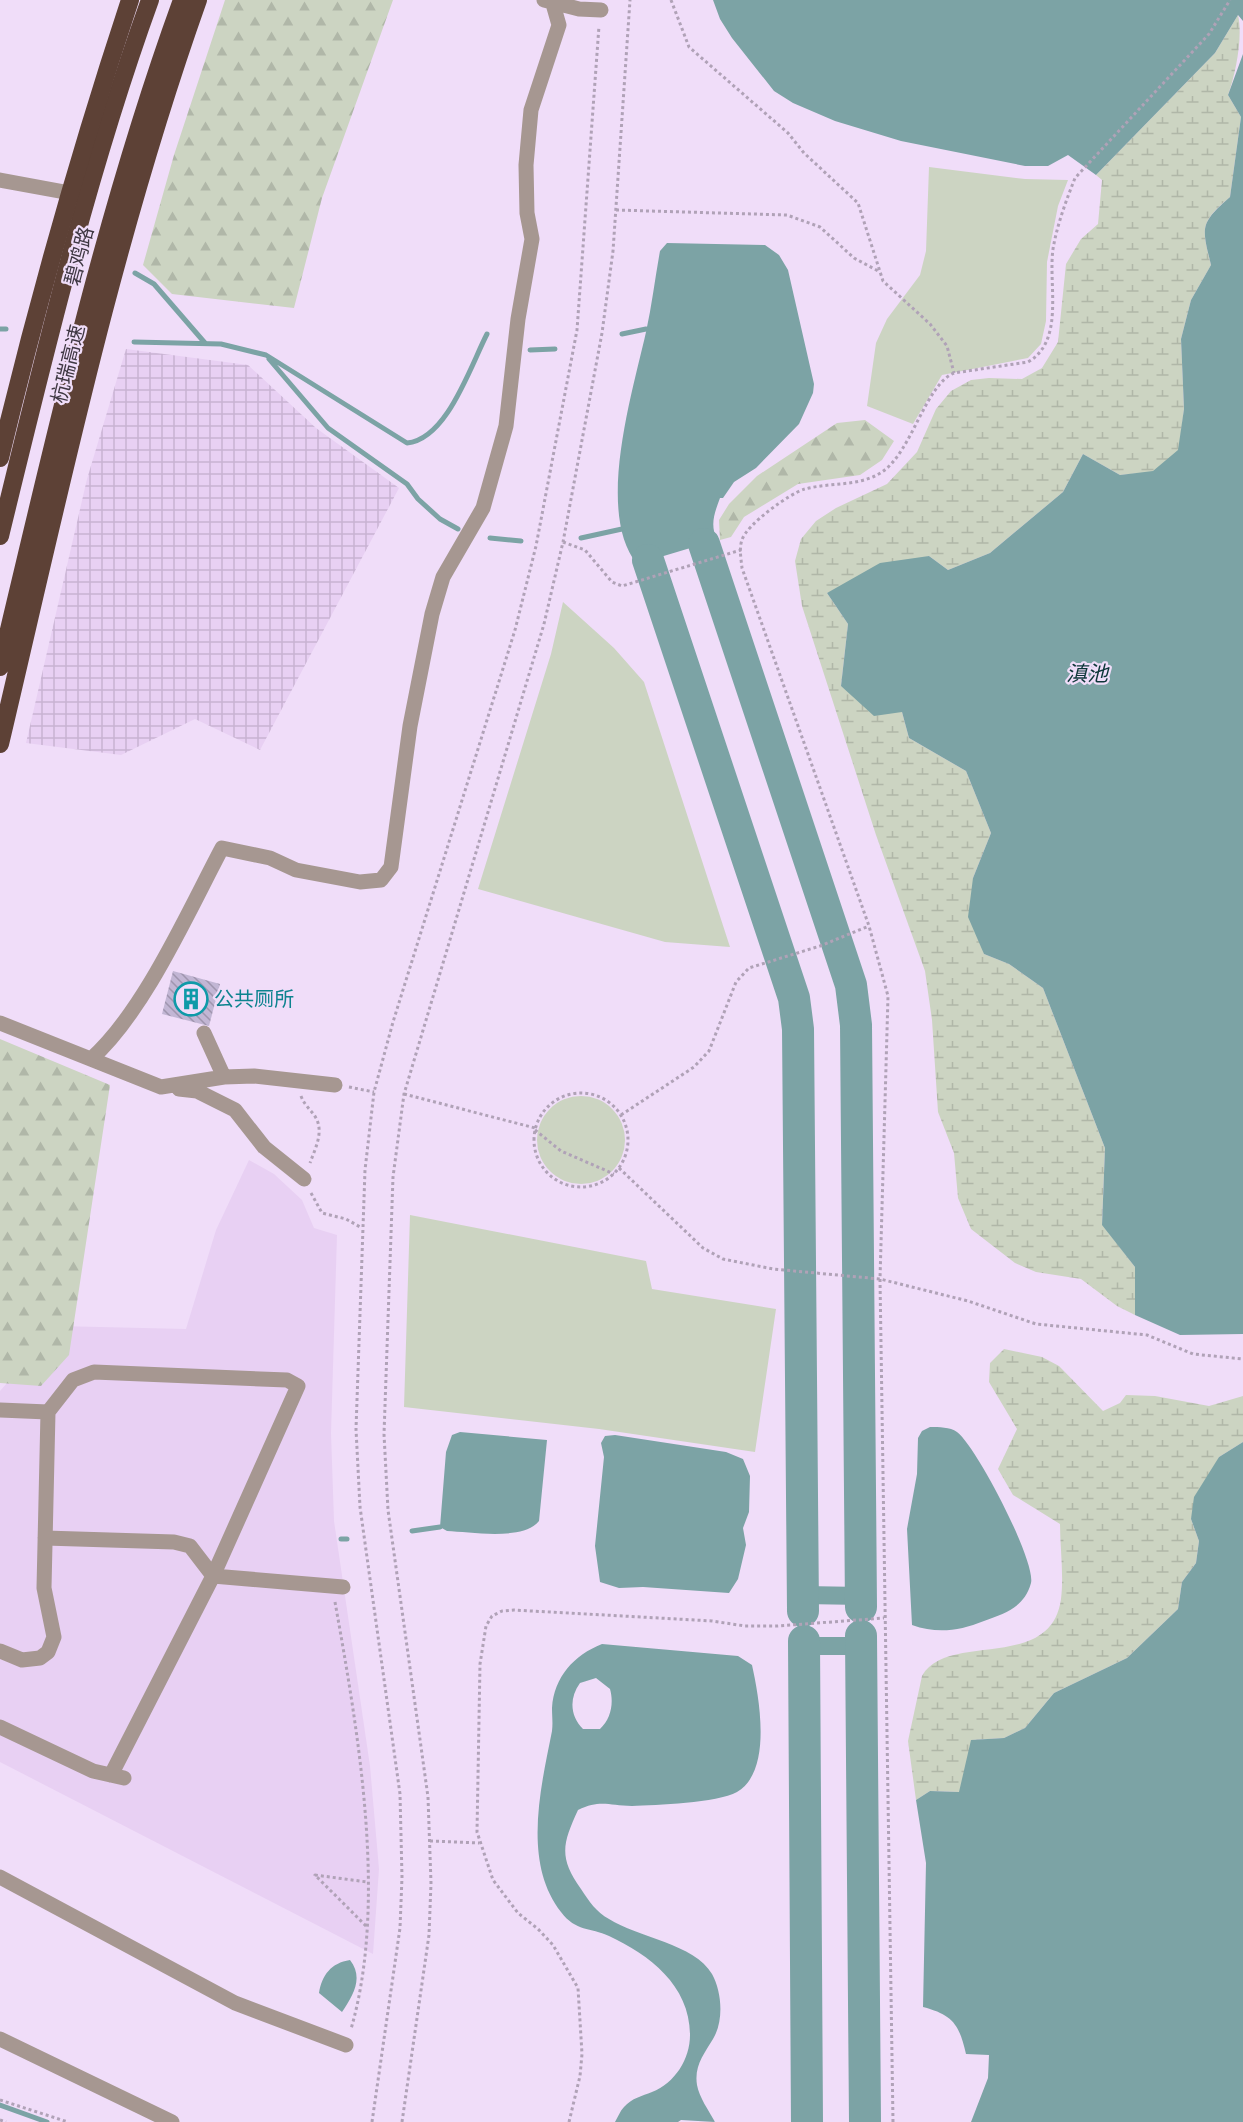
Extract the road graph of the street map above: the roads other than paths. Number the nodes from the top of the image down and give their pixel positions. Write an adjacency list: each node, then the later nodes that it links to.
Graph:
1 (130, 0): 9 (highway, bridge)
2 (150, 0): 8 (highway, 碧鸡路)
3 (182, 0): 11 (highway, 碧鸡路)
4 (198, 0): 12 (highway, 杭瑞高速)
5 (549, 2): 6 (street); 15 (street)
6 (601, 10)
7 (0, 180): 8 (street)
8 (87, 196): 10 (highway, 碧鸡路)
9 (0, 458)
10 (0, 536)
11 (0, 667)
12 (0, 744)
13 (0, 1023): 15 (street)
14 (204, 1033): 16 (street)
15 (91, 1059): 18 (street)
16 (224, 1077): 17 (street); 18 (street)
17 (335, 1085)
18 (161, 1087): 19 (street)
19 (304, 1179)
20 (0, 1410): 21 (street)
21 (48, 1412): 22 (street); 23 (street)
22 (45, 1538): 23 (street); 25 (street)
23 (213, 1576): 24 (street); 26 (street)
24 (337, 1587)
25 (0, 1651)
26 (0, 1727)
27 (0, 1877): 29 (street)
28 (0, 2039): 30 (street)
29 (346, 2045)
30 (172, 2122)

